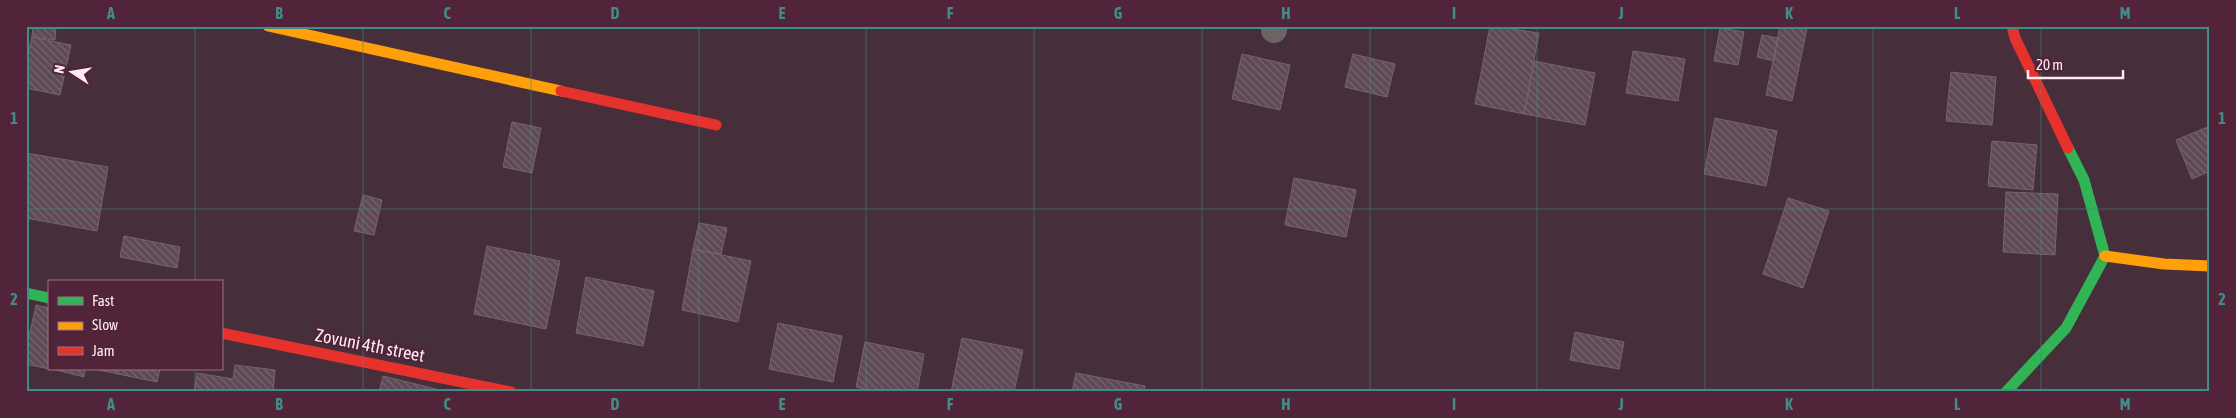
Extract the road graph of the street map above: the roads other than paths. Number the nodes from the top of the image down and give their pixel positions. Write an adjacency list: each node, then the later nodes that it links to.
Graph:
1 (268, 26): 3 (street)
2 (2012, 26): 4 (street)
3 (716, 125)
4 (2105, 256): 5 (street); 10 (street)
5 (2210, 266)
6 (26, 294): 7 (street)
7 (48, 298)
8 (222, 333): 9 (street, Zovuni 4th street)
9 (511, 392)
10 (2006, 392)

